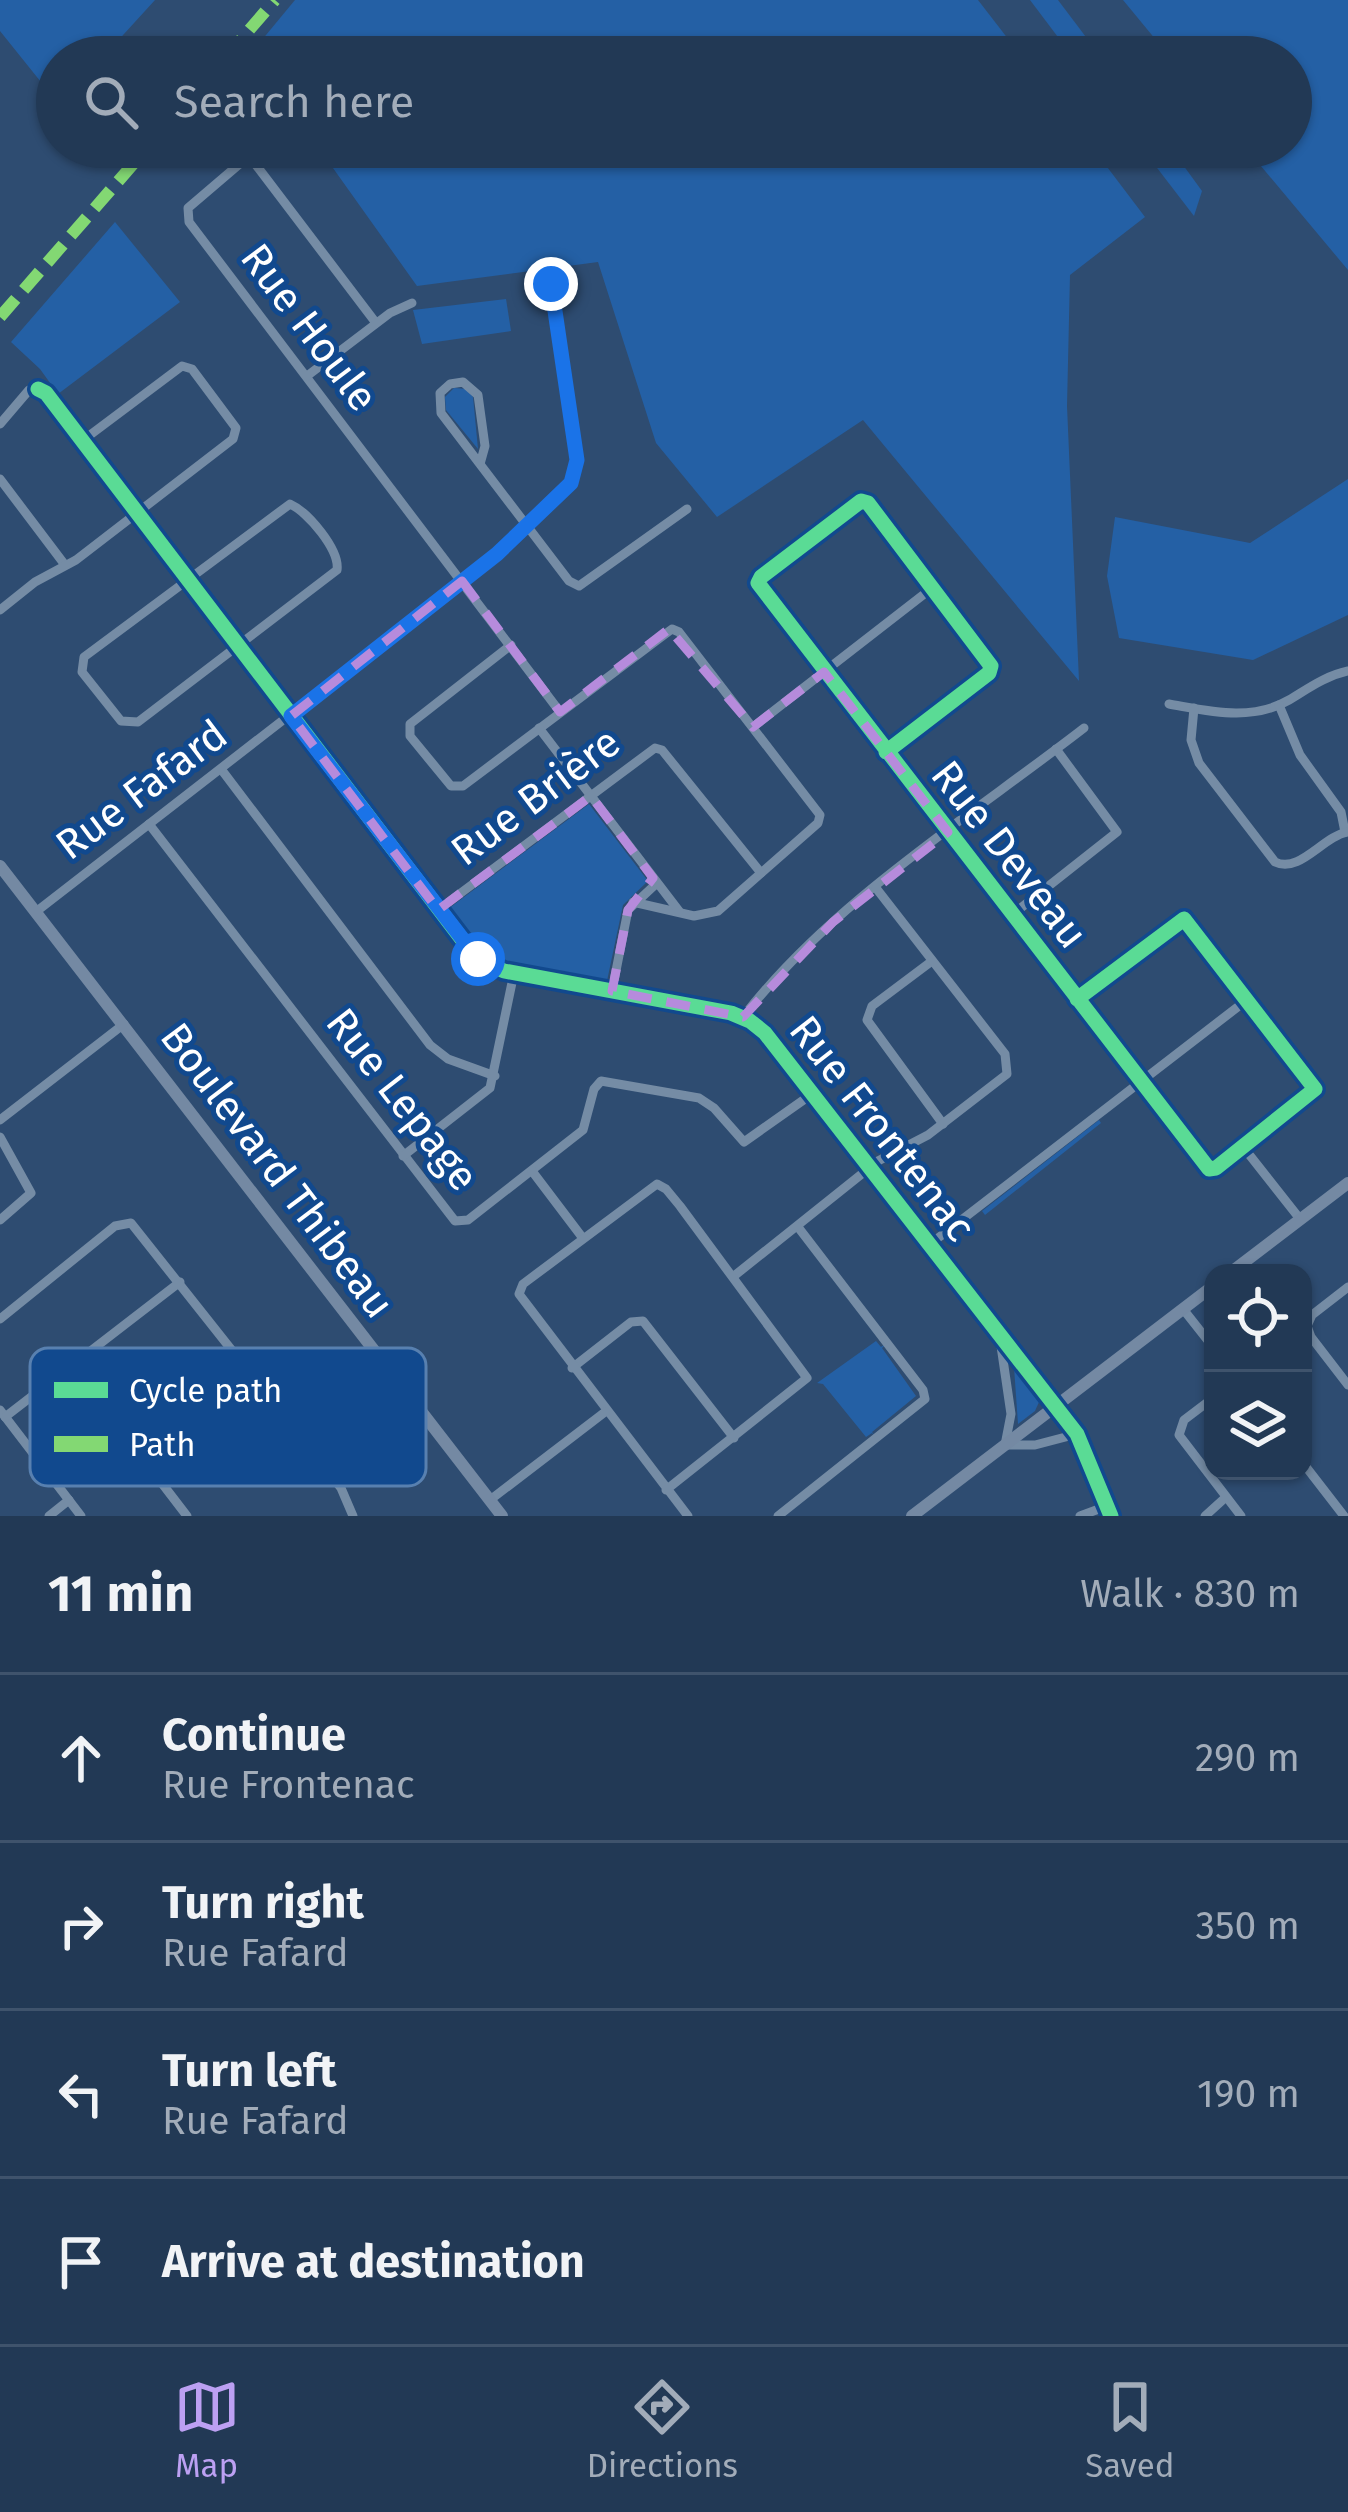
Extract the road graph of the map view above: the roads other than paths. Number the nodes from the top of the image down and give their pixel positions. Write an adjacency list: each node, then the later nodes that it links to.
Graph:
1 (234, 168): 6 (street, Rue Houle)
2 (258, 168): 5 (street, Rue Houle)
3 (550, 280): 13 (street, Rue Fafard)
4 (412, 303): 5 (street)
5 (376, 323): 6 (street)
6 (307, 376): 16 (street, Rue Houle)
7 (0, 424): 8 (street, Rue Frontenac)
8 (82, 441): 12 (street, Rue Frontenac); 12 (street)
9 (480, 464): 9 (street); 13 (street)
10 (0, 479): 14 (street)
11 (687, 508): 13 (street)
12 (137, 513): 14 (street); 15 (street, Rue Frontenac)
13 (526, 526): 16 (street, Rue Fafard)
14 (65, 565): 18 (street)
15 (186, 580): 19 (street, Rue Frontenac); 19 (street); 19 (street)
16 (462, 581): 20 (street, Rue Houle); 27 (street, Rue Fafard)
17 (932, 589): 22 (street); 22 (street, Rue Deveau); 32 (street)
18 (0, 610)
19 (237, 646): 27 (street, Rue Frontenac)
20 (511, 646): 26 (street, Rue Houle); 29 (street)
21 (1348, 671): 24 (street)
22 (824, 672): 28 (street); 32 (street, Rue Deveau)
23 (1169, 704): 25 (street)
24 (1279, 705): 25 (street); 37 (street)
25 (1194, 708): 37 (street)
26 (560, 712): 28 (street); 29 (street)
27 (291, 716): 33 (street, Rue Fafard); 43 (street, Rue Frontenac)
28 (753, 727): 39 (street)
29 (538, 728): 34 (street)
30 (1084, 728): 31 (street)
31 (1056, 749): 36 (street); 46 (street)
32 (886, 752): 36 (street, Rue Deveau)
33 (221, 769): 35 (street, Rue Fafard); 54 (street)
34 (591, 796): 39 (street, Rue Brière); 40 (street); 43 (street, Rue Brière)
35 (148, 824): 44 (street, Rue Fafard); 61 (street, Rue Lepage)
36 (948, 832): 41 (street); 46 (street, Rue Deveau)
37 (1347, 832)
38 (0, 866): 44 (main road, Boulevard Thibeau)
39 (761, 873): 45 (street)
40 (657, 883): 42 (street); 45 (street)
41 (876, 888): 47 (street); 52 (street)
42 (633, 902): 45 (street); 49 (street)
43 (438, 910): 48 (street, Rue Frontenac)
44 (37, 911): 53 (main road, Boulevard Thibeau)
45 (679, 911)
46 (1012, 915): 50 (street, Rue Deveau)
47 (932, 962): 58 (street); 58 (street)
48 (514, 973): 49 (street, Rue Frontenac); 54 (street)
49 (612, 991): 52 (street, Rue Frontenac)
50 (1077, 999): 51 (street, Rue Deveau); 55 (street, Rue Deveau)
51 (1248, 999): 55 (street); 60 (street, Rue Deveau)
52 (743, 1017): 56 (street, Rue Frontenac)
53 (124, 1023): 57 (street); 81 (main road, Boulevard Thibeau)
54 (494, 1076): 61 (street)
55 (1140, 1082): 60 (street, Rue Deveau); 69 (street)
56 (812, 1094): 62 (street, Rue Frontenac); 63 (street, Rue Lepage)
57 (0, 1120)
58 (944, 1124): 62 (street)
59 (0, 1137): 66 (street)
60 (1244, 1148): 65 (street)
61 (403, 1156): 63 (street, Rue Lepage)
62 (870, 1169): 67 (street); 69 (street, Rue Frontenac)
63 (532, 1171): 68 (street)
64 (1348, 1183): 65 (main road)
65 (1300, 1219): 70 (main road)
66 (0, 1220)
67 (798, 1227): 71 (street); 111 (street)
68 (582, 1238): 71 (street); 82 (street)
69 (929, 1245): 77 (street, Rue Frontenac)
70 (1242, 1264)
71 (734, 1276): 91 (street)
72 (180, 1282): 76 (street); 79 (street); 80 (street)
73 (1348, 1287): 83 (street)
74 (1204, 1293): 75 (main road)
75 (1183, 1309): 78 (street); 86 (main road)
76 (0, 1318)
77 (996, 1333): 86 (street, Rue Frontenac); 92 (street)
78 (1204, 1336)
79 (95, 1348)
80 (232, 1348)
81 (373, 1348)
82 (572, 1368): 87 (street); 91 (street)
83 (1348, 1384)
84 (30, 1395): 88 (street)
85 (1204, 1405): 94 (street)
86 (1054, 1407): 90 (street, Rue Frontenac); 92 (main road)
87 (605, 1412): 100 (street); 103 (street)
88 (3, 1413): 93 (street)
89 (426, 1417): 103 (main road, Boulevard Thibeau)
90 (1077, 1434): 92 (street); 104 (street, Rue Frontenac)
91 (734, 1438): 100 (street)
92 (1005, 1445): 112 (main road)
93 (30, 1449)
94 (1204, 1467)
95 (1312, 1475): 116 (street)
96 (1214, 1480): 101 (street)
97 (58, 1486): 102 (street)
98 (164, 1486): 107 (street)
99 (339, 1486): 108 (street)
100 (666, 1490): 110 (street)
101 (1226, 1497): 114 (street); 115 (street)
102 (69, 1500): 105 (street); 106 (street)
103 (490, 1500): 109 (main road, Boulevard Thibeau)
104 (1109, 1511): 113 (street)
105 (49, 1516)
106 (81, 1516)
107 (187, 1516)
108 (353, 1516)
109 (502, 1516)
110 (688, 1516)
111 (778, 1516)
112 (912, 1516)
113 (1080, 1516)
114 (1205, 1516)
115 (1241, 1516)
116 (1344, 1516)

